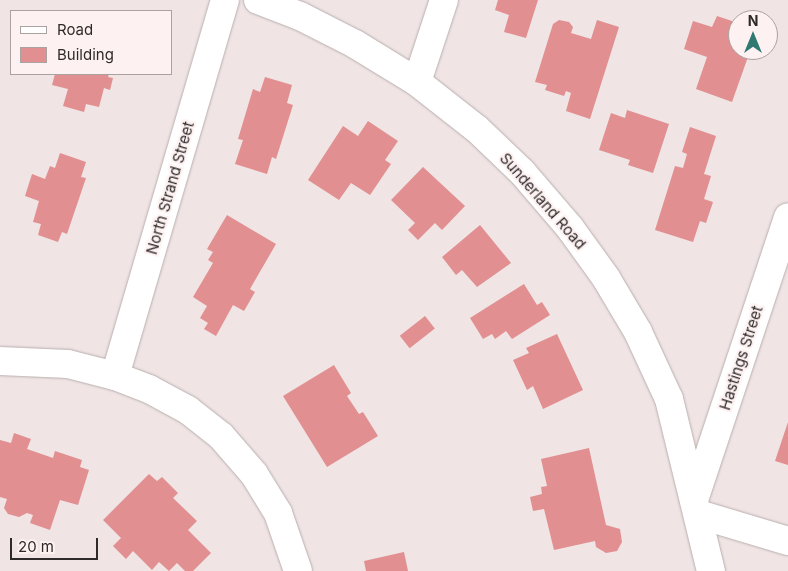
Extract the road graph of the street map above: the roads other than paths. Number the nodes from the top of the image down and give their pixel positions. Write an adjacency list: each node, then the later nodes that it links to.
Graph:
1 (225, 0): 7 (street, North Strand Street)
2 (258, 0): 4 (street, Sunderland Road)
3 (444, 0): 4 (street)
4 (417, 82): 8 (street, Sunderland Road)
5 (788, 217): 8 (street, Hastings Street)
6 (0, 361): 7 (street)
7 (115, 376): 10 (street)
8 (696, 507): 9 (street); 11 (street, Sunderland Road)
9 (788, 541)
10 (298, 571)
11 (712, 571)

